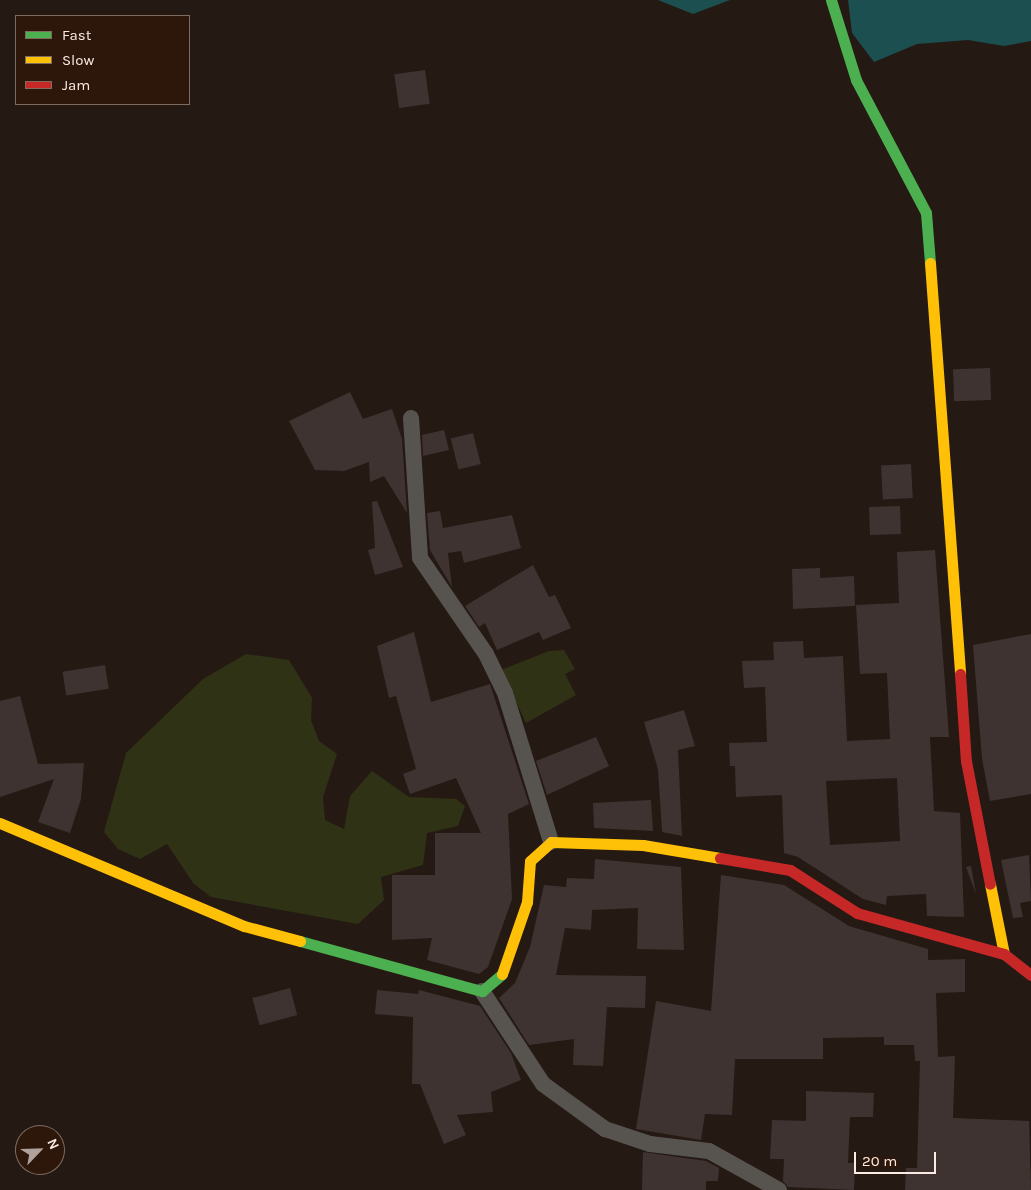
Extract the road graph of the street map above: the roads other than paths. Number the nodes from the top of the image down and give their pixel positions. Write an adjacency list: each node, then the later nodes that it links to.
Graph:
1 (831, 0): 5 (street)
2 (412, 418): 4 (lane)
3 (0, 823): 7 (street)
4 (551, 842): 5 (street); 7 (street)
5 (1004, 954): 6 (street)
6 (1031, 974)
7 (482, 991): 8 (lane)
8 (779, 1190)

